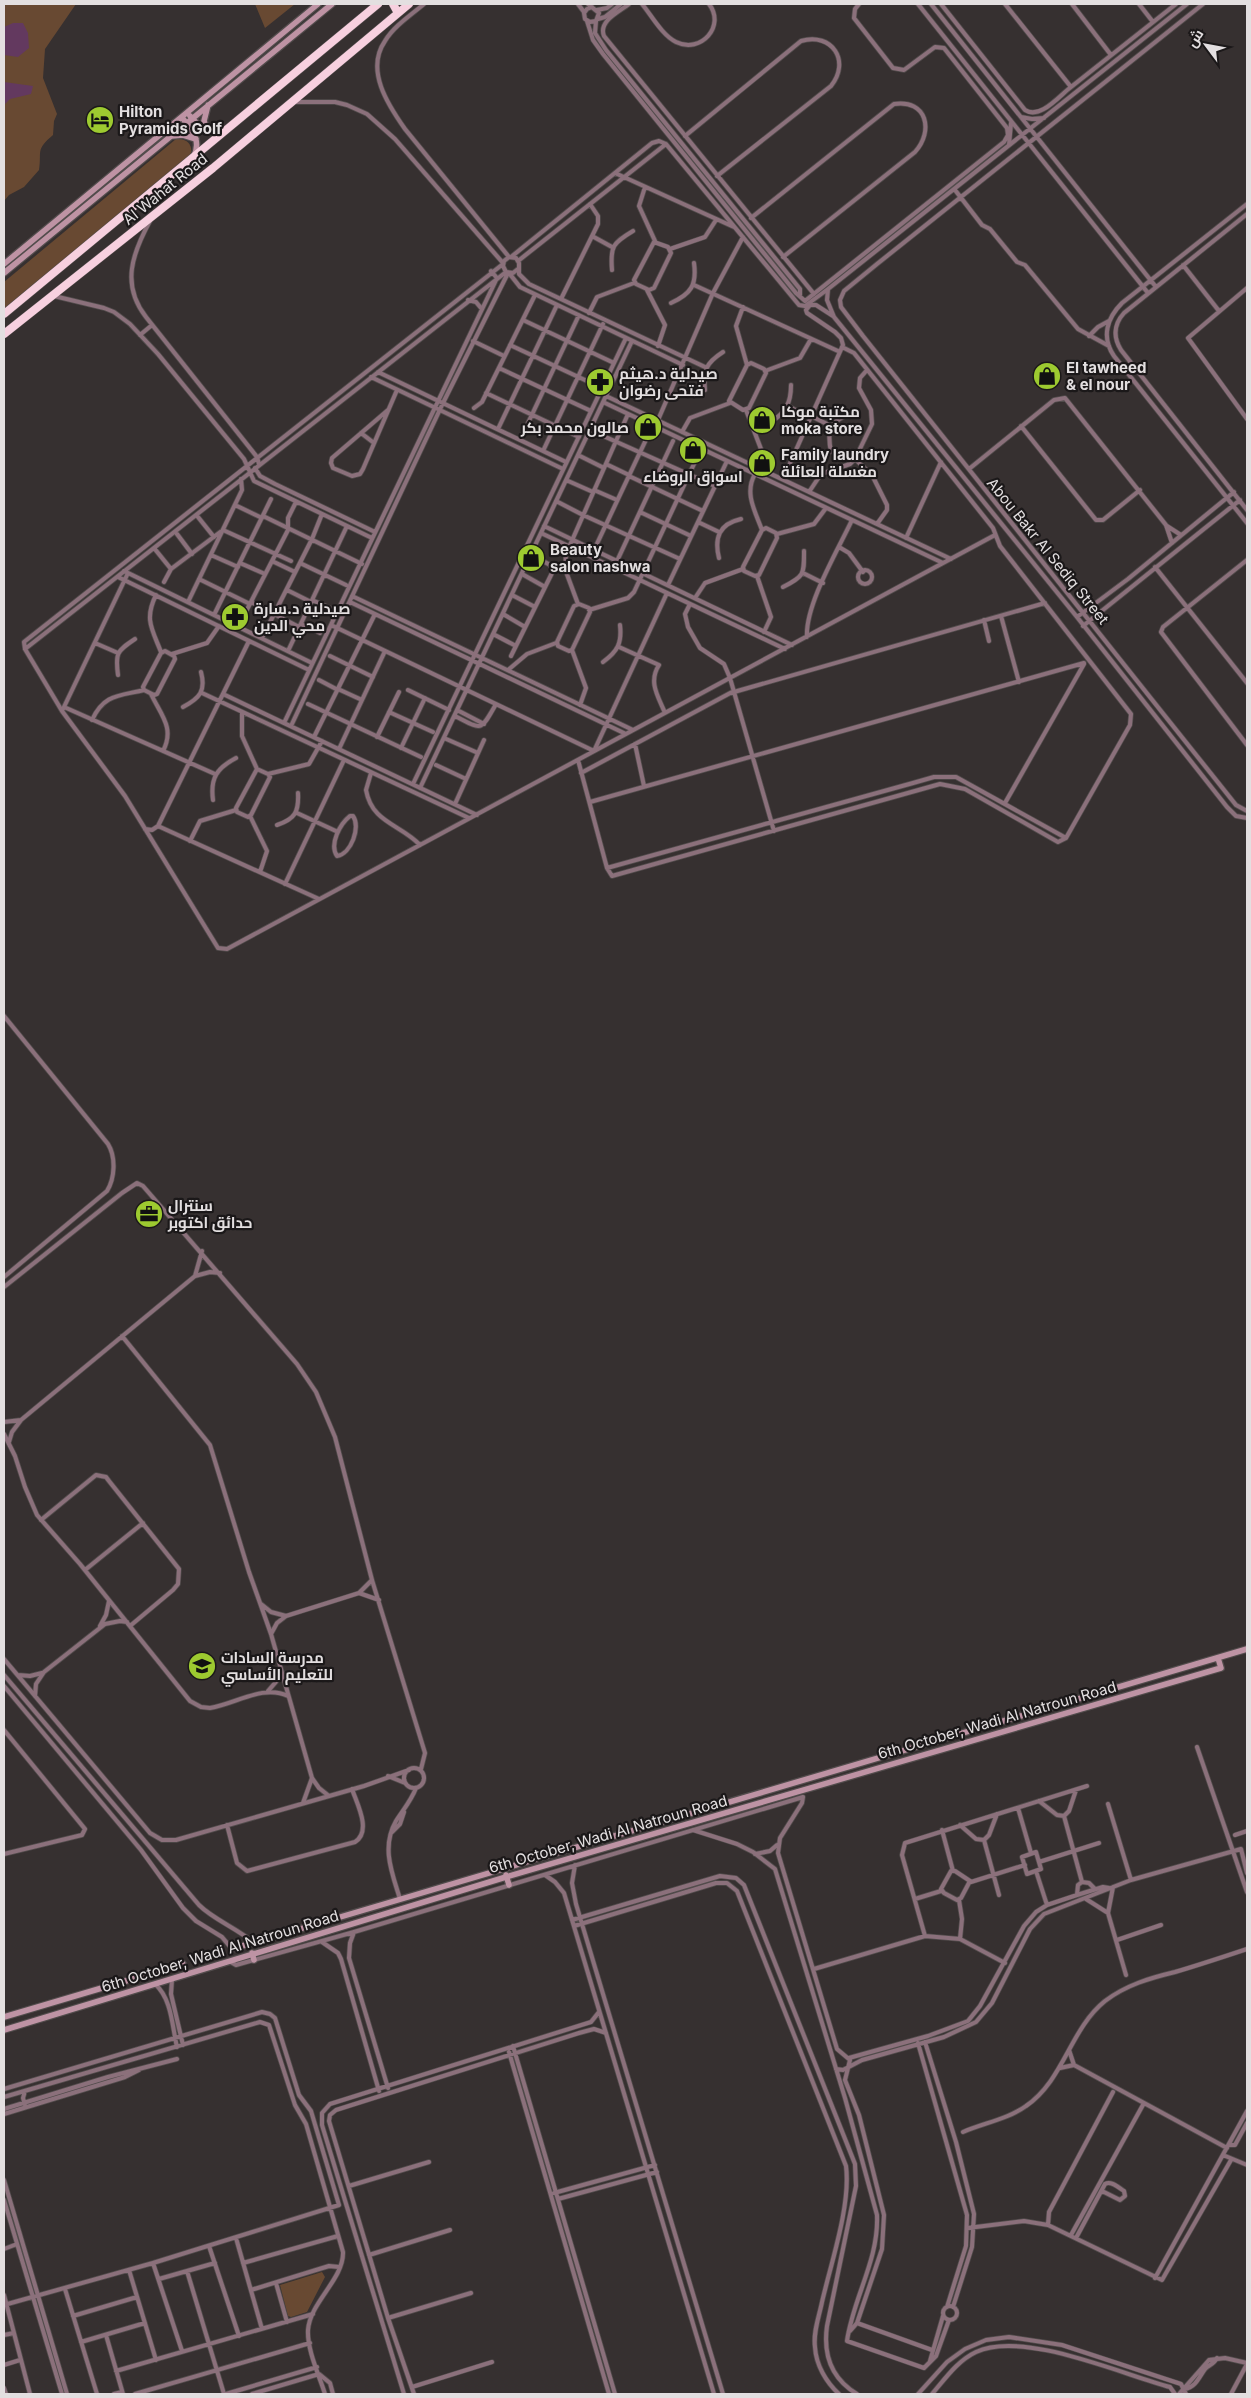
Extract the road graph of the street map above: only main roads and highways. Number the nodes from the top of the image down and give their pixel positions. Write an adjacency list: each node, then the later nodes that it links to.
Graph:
1 (378, 4): 5 (highway, Al Wahat Road)
2 (393, 4): 4 (highway)
3 (409, 4): 4 (highway, Al Wahat Road)
4 (398, 13): 6 (highway, Al Wahat Road)
5 (4, 314)
6 (4, 334)

